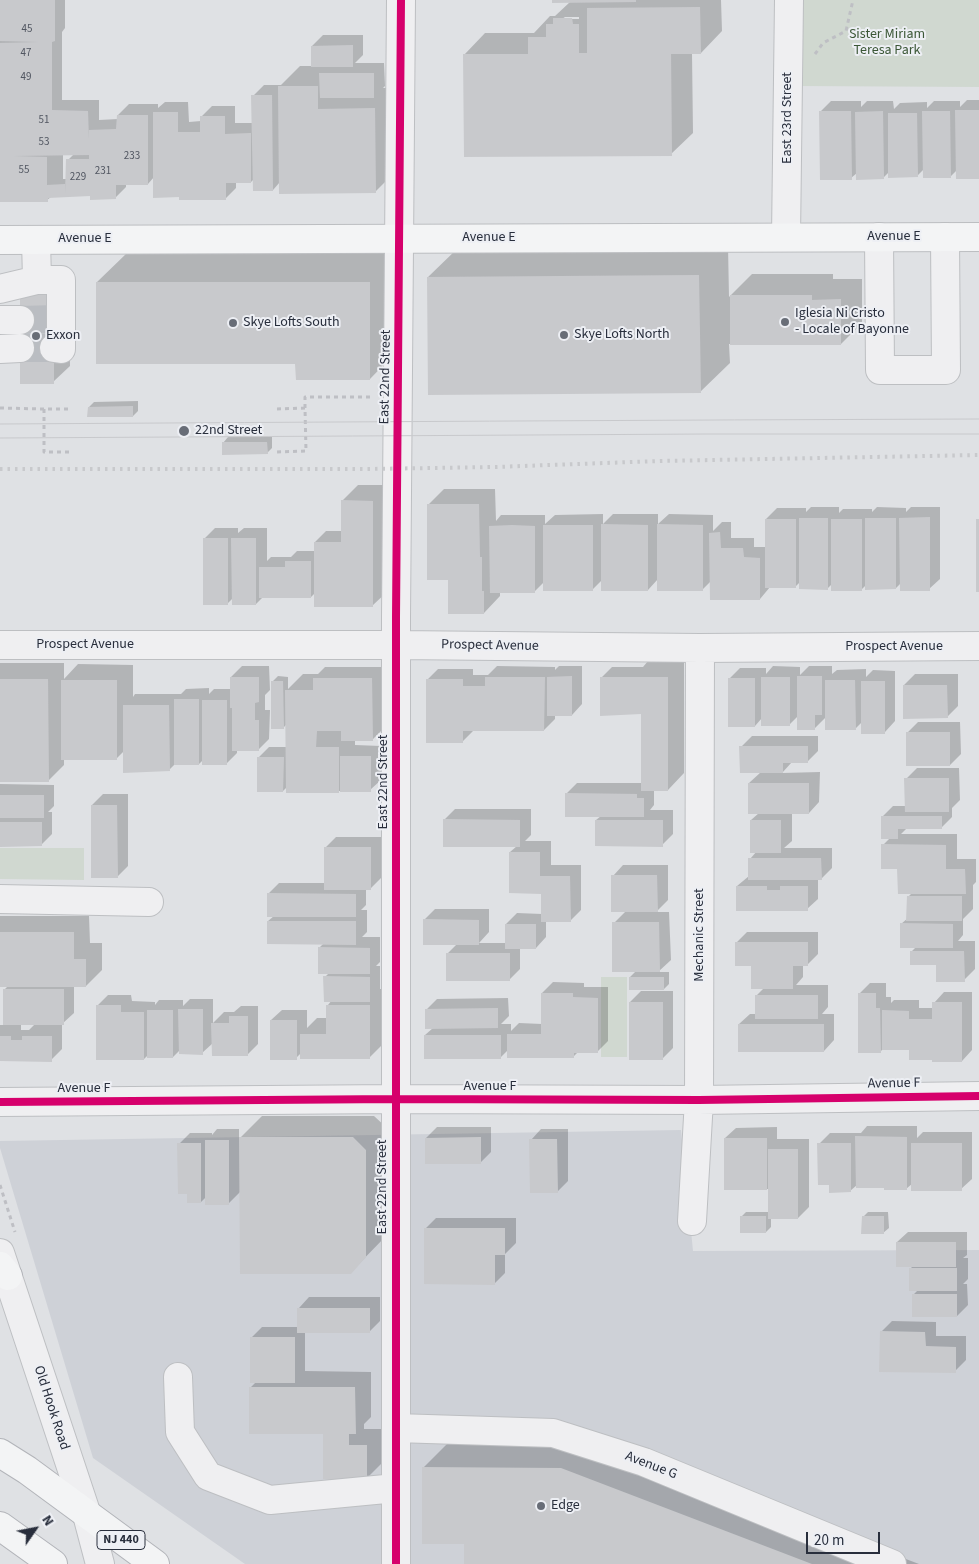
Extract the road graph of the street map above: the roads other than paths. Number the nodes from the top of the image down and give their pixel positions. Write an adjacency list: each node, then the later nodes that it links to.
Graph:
1 (401, 0): 7 (street, East 22nd Street)
2 (789, 0): 3 (street, East 23rd Street)
3 (786, 237): 4 (main road, Avenue E); 7 (main road, Avenue E)
4 (879, 237): 5 (main road, Avenue E); 5 (street)
5 (945, 237): 6 (main road, Avenue E)
6 (979, 237)
7 (398, 239): 9 (main road, Avenue E); 14 (street, East 22nd Street)
8 (0, 240): 9 (main road, Avenue E)
9 (36, 240): 10 (street)
10 (38, 280): 11 (street); 12 (street)
11 (0, 289)
12 (54, 348)
13 (0, 645): 14 (street, Prospect Avenue)
14 (397, 645): 16 (street, Prospect Avenue); 20 (street, East 22nd Street)
15 (979, 646): 16 (street, Prospect Avenue)
16 (700, 648): 21 (street, Mechanic Street)
17 (0, 899): 18 (street)
18 (149, 902)
19 (979, 1096): 21 (street, Avenue F)
20 (396, 1099): 21 (street, Avenue F); 22 (street, Avenue F); 26 (street, East 22nd Street)
21 (699, 1100): 23 (street, Mechanic Street)
22 (0, 1102)
23 (692, 1221)
24 (3, 1265): 29 (street, Old Hook Road)
25 (178, 1377): 28 (street)
26 (396, 1428): 28 (street, East 22nd Street); 35 (street, Avenue G)
27 (0, 1453): 29 (main road, NJ 440)
28 (396, 1488): 34 (street, East 22nd Street)
29 (87, 1516): 32 (street, Old Hook Road); 33 (main road, NJ 440)
30 (0, 1526): 31 (main road)
31 (53, 1564)
32 (100, 1564)
33 (154, 1564)
34 (396, 1564)
35 (892, 1564)

